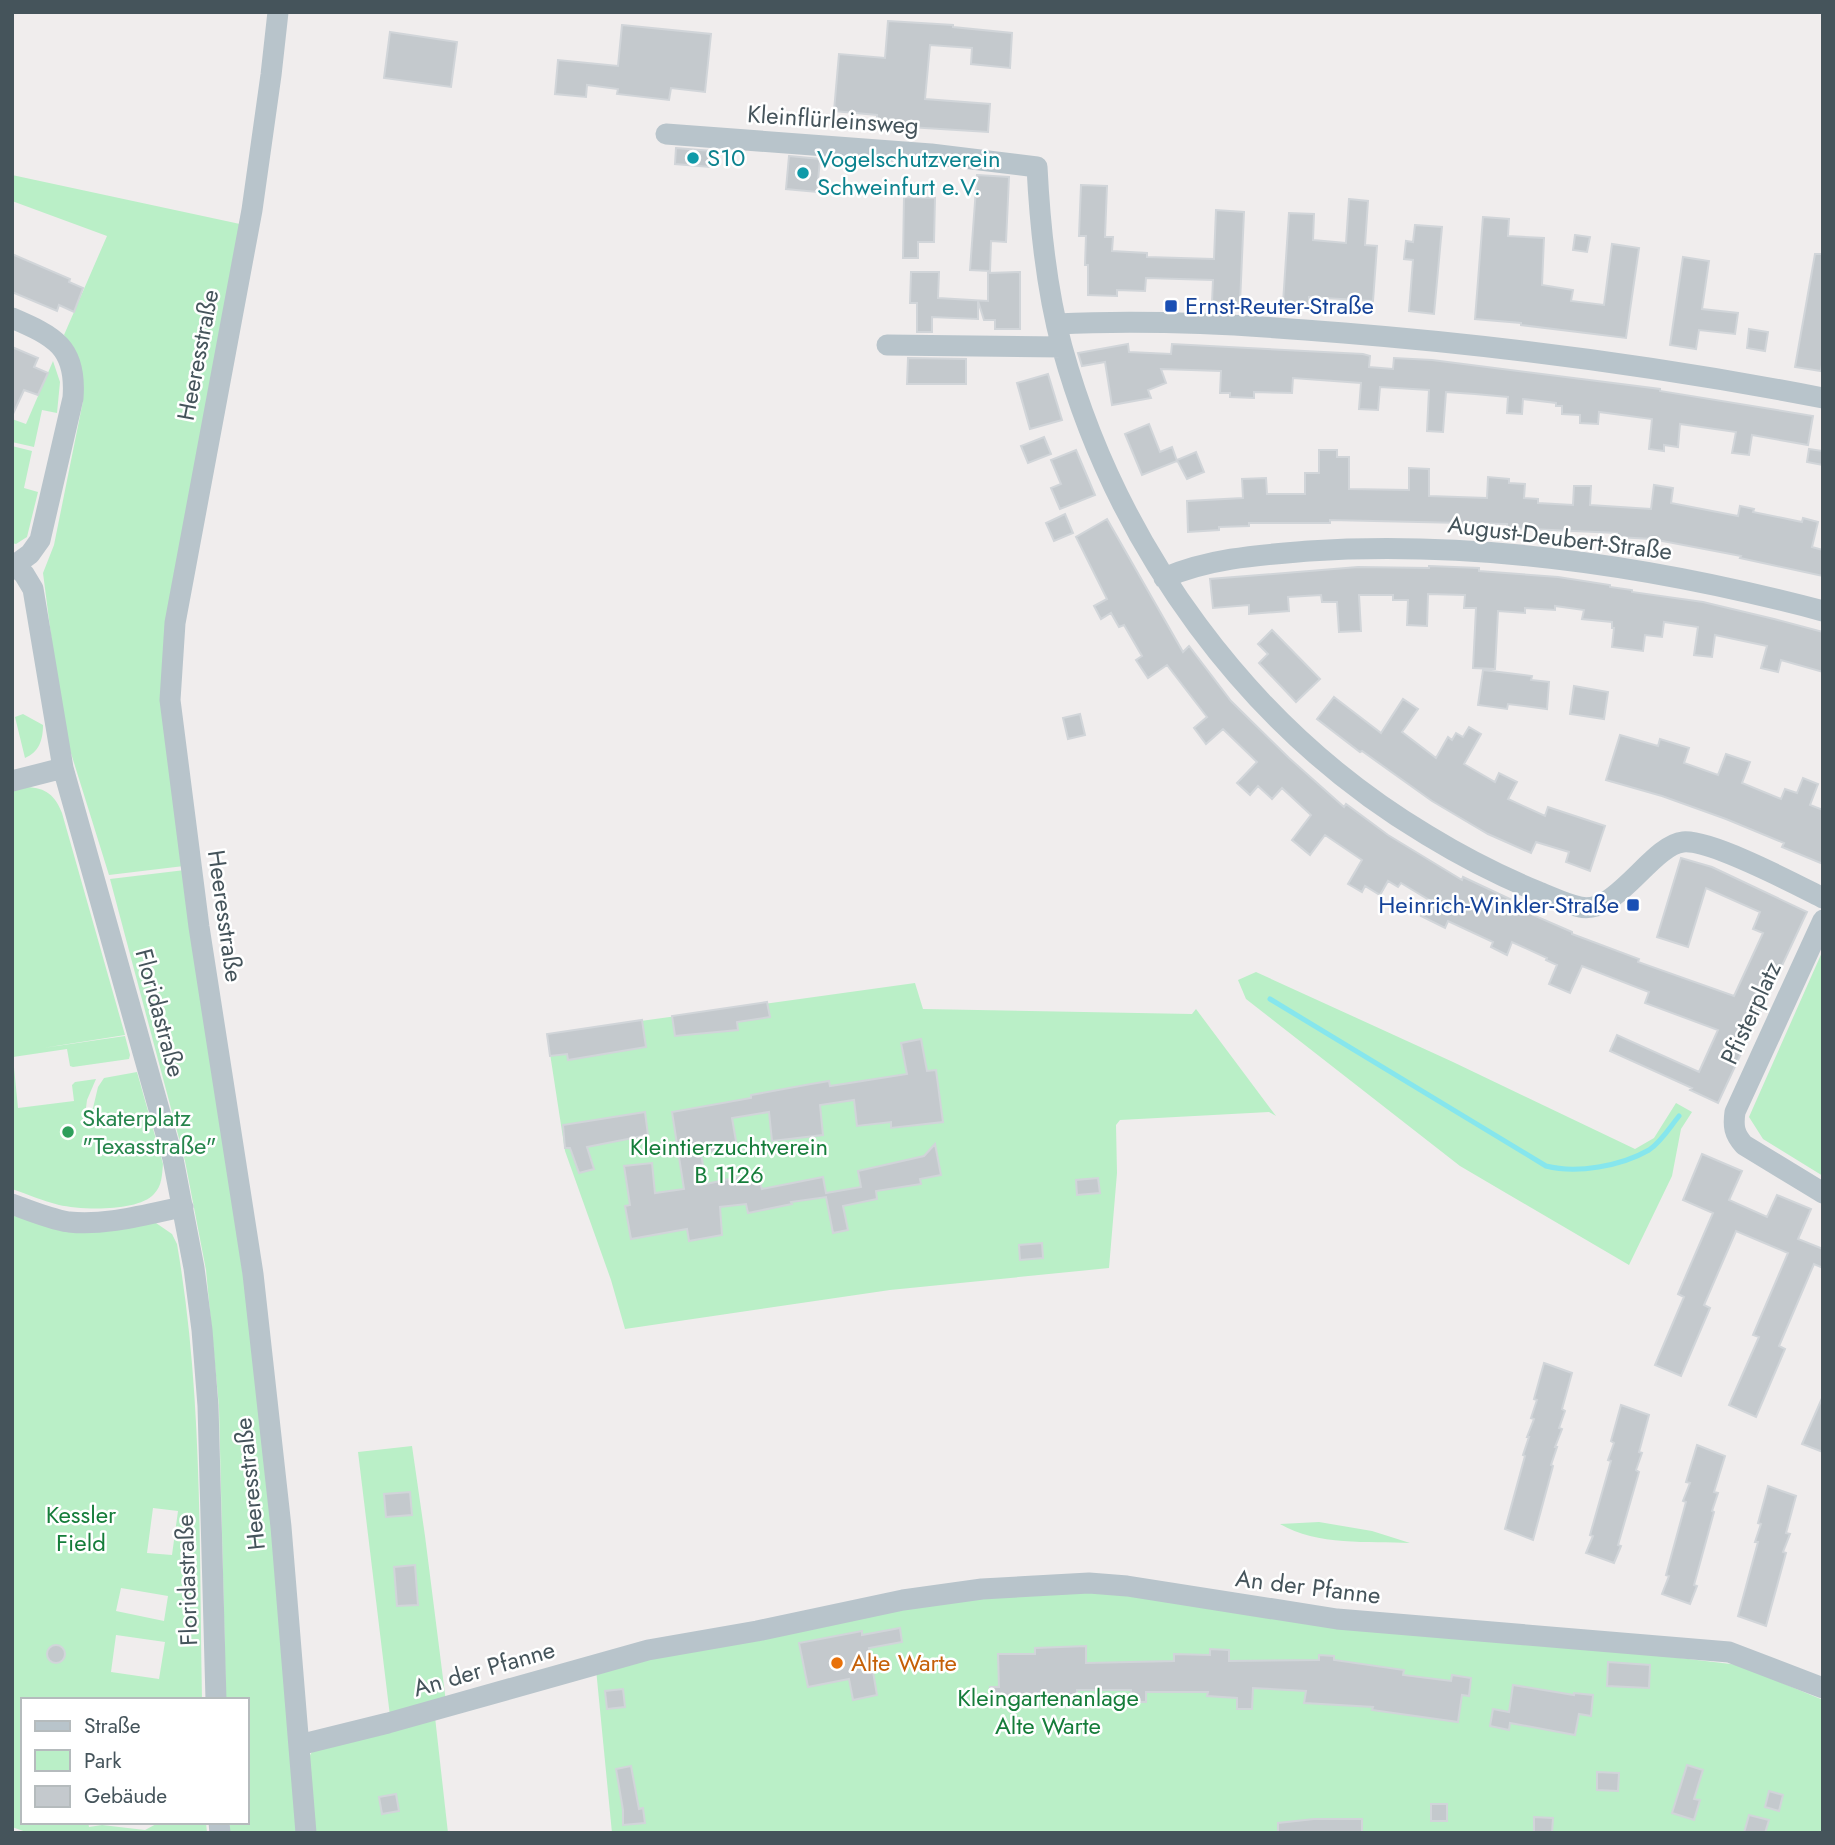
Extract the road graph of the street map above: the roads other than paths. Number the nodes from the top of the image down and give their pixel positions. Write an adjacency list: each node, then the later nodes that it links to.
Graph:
1 (278, 12): 20 (street, Heeresstraße)
2 (666, 134): 4 (street, Kleinflürleinsweg)
3 (12, 318): 8 (street)
4 (1057, 324): 6 (street); 7 (street)
5 (887, 345): 6 (street)
6 (1062, 347): 9 (street)
7 (1823, 398)
8 (14, 565): 11 (street, Floridastraße)
9 (1164, 578): 10 (street, August-Deubert-Straße); 13 (street)
10 (1823, 611)
11 (63, 768): 12 (street); 17 (street, Floridastraße)
12 (12, 781)
13 (1823, 898)
14 (1823, 920): 15 (street, Pfisterplatz)
15 (1823, 1193)
16 (12, 1204): 17 (street)
17 (183, 1207): 19 (street, Floridastraße)
18 (1823, 1688): 20 (street, An der Pfanne)
19 (216, 1698)
20 (299, 1745): 21 (street, Heeresstraße)
21 (306, 1833)

